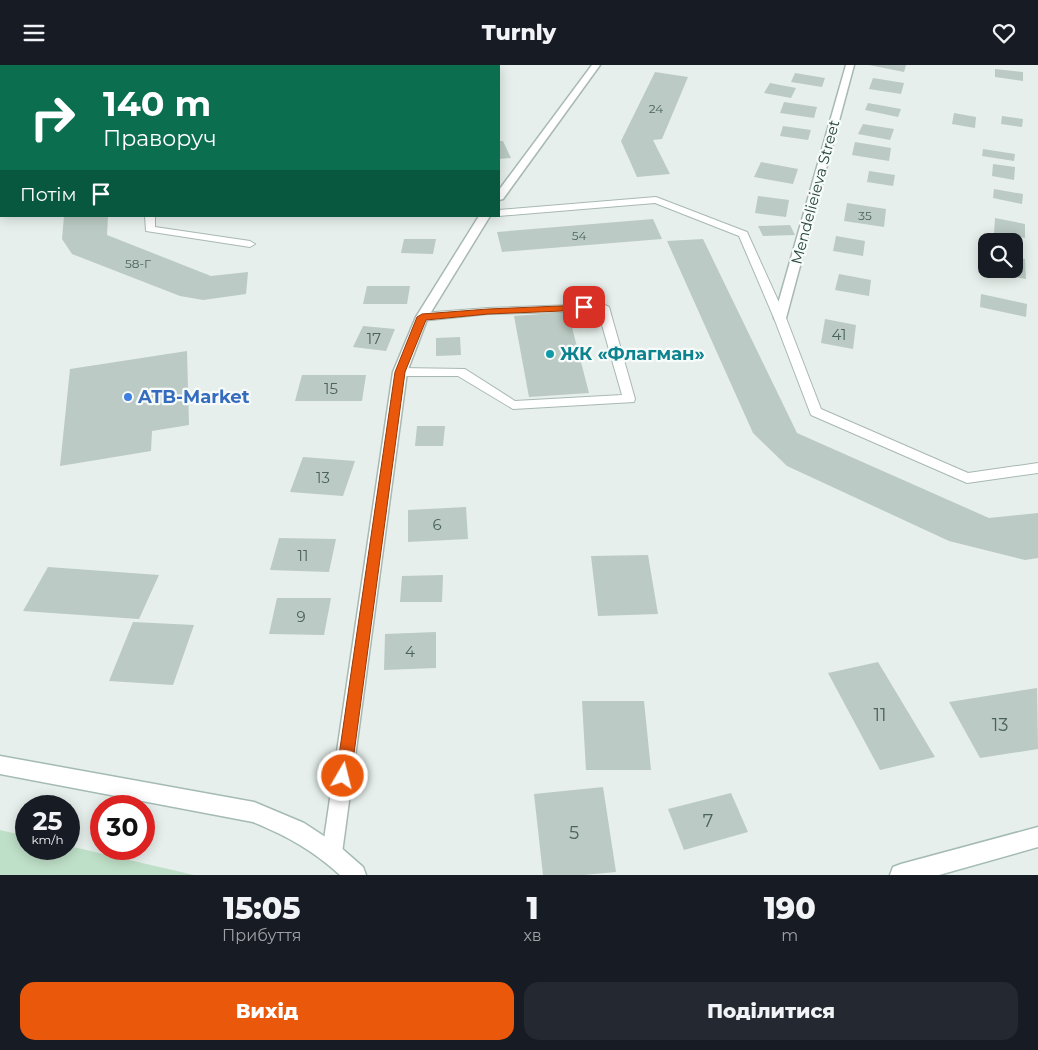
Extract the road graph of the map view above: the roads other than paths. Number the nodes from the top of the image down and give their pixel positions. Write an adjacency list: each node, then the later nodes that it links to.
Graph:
1 (596, 65): 3 (street)
2 (850, 65): 9 (street, Mendelieieva Street)
3 (500, 196)
4 (500, 213): 9 (lane)
5 (150, 217): 7 (lane)
6 (483, 217): 8 (street)
7 (250, 244)
8 (422, 317): 10 (street); 10 (lane)
9 (780, 318): 11 (lane)
10 (400, 372): 14 (street)
11 (1038, 468)
12 (0, 765): 14 (street)
13 (1038, 837): 16 (street)
14 (332, 853): 15 (street)
15 (355, 875)
16 (901, 875)

